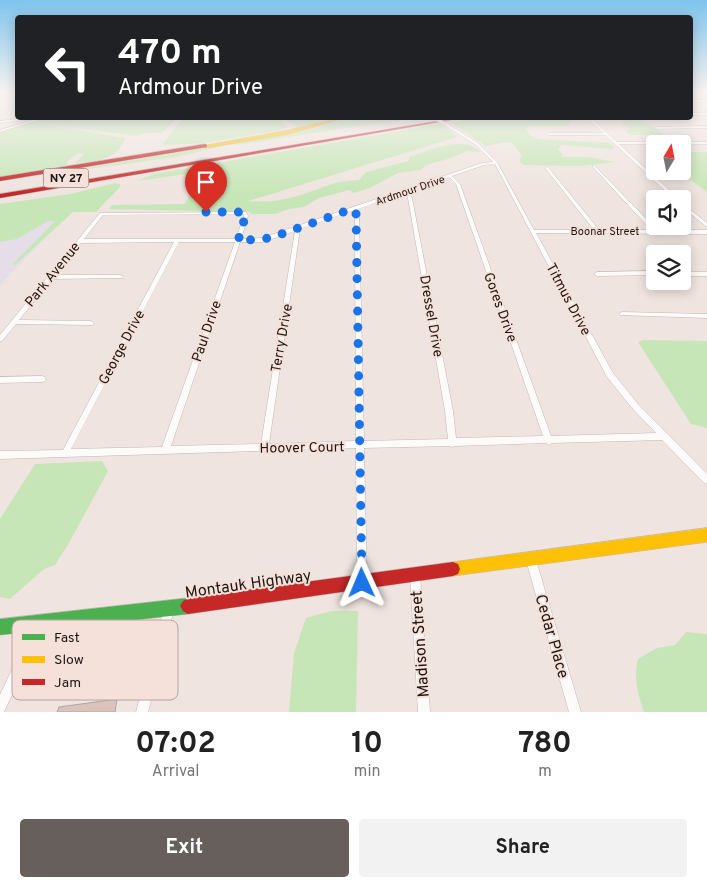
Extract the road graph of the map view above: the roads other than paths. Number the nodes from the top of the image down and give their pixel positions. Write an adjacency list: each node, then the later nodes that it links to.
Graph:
1 (16, 126): 9 (street)
2 (312, 126): 18 (main road)
3 (382, 126): 19 (main road, NY 27)
4 (413, 126): 22 (main road, NY 27)
5 (450, 126): 14 (street, Titmus Drive, bridge)
6 (597, 126): 11 (street)
7 (707, 127): 8 (street)
8 (656, 128)
9 (0, 131)
10 (548, 134): 11 (street)
11 (606, 134): 12 (street)
12 (615, 143): 13 (street); 20 (street)
13 (707, 143)
14 (496, 163): 17 (street, Ardmour Drive); 29 (street, Titmus Drive)
15 (594, 166): 26 (street)
16 (547, 168): 30 (street)
17 (450, 176): 21 (street, Ardmour Drive); 51 (street, Gores Drive)
18 (0, 179)
19 (0, 189)
20 (667, 190)
21 (405, 191): 23 (street, Ardmour Drive); 52 (street, Dressel Drive)
22 (0, 196)
23 (352, 209): 28 (street, Ardmour Drive); 53 (street)
24 (106, 212): 34 (street, Park Avenue); 36 (street, Paul Drive)
25 (691, 212): 27 (street)
26 (646, 221)
27 (707, 226)
28 (298, 228): 36 (street, Ardmour Drive); 54 (street, Terry Drive)
29 (533, 231): 30 (street, Boonar Street); 50 (street, Titmus Drive)
30 (597, 231): 31 (street, Boonar Street)
31 (646, 231)
32 (691, 232): 33 (street, Boonar Street)
33 (707, 232)
34 (79, 241): 35 (street, Ardmour Drive); 41 (street, Park Avenue)
35 (177, 241): 36 (street, Ardmour Drive); 56 (street, George Drive)
36 (238, 241): 55 (street, Paul Drive)
37 (646, 273): 38 (street)
38 (597, 274)
39 (691, 274): 40 (street)
40 (707, 274)
41 (50, 277): 42 (street); 45 (street, Park Avenue)
42 (121, 277)
43 (622, 314): 44 (street)
44 (707, 316)
45 (14, 322): 46 (street); 47 (street, Park Avenue)
46 (92, 323)
47 (0, 338)
48 (0, 380): 49 (street)
49 (42, 380)
50 (664, 436): 51 (street, Hoover Court); 58 (street, Titmus Drive)
51 (549, 441): 52 (street, Hoover Court)
52 (452, 443): 53 (street, Hoover Court)
53 (360, 446): 54 (street, Hoover Court); 62 (street)
54 (264, 448): 55 (street, Hoover Court)
55 (165, 451): 56 (street, Hoover Court)
56 (65, 453): 57 (street, Hoover Court)
57 (0, 455)
58 (707, 480)
59 (707, 535): 60 (main road, Montauk Highway)
60 (531, 560): 61 (main road, Montauk Highway); 69 (street, Cedar Place)
61 (415, 576): 62 (main road, Montauk Highway); 68 (street, Madison Street)
62 (362, 583): 63 (main road, Montauk Highway)
63 (169, 608): 64 (main road, Montauk Highway); 65 (street)
64 (65, 620)
65 (166, 620)
66 (12, 682): 67 (street)
67 (0, 708)
68 (424, 712)
69 (575, 712)

